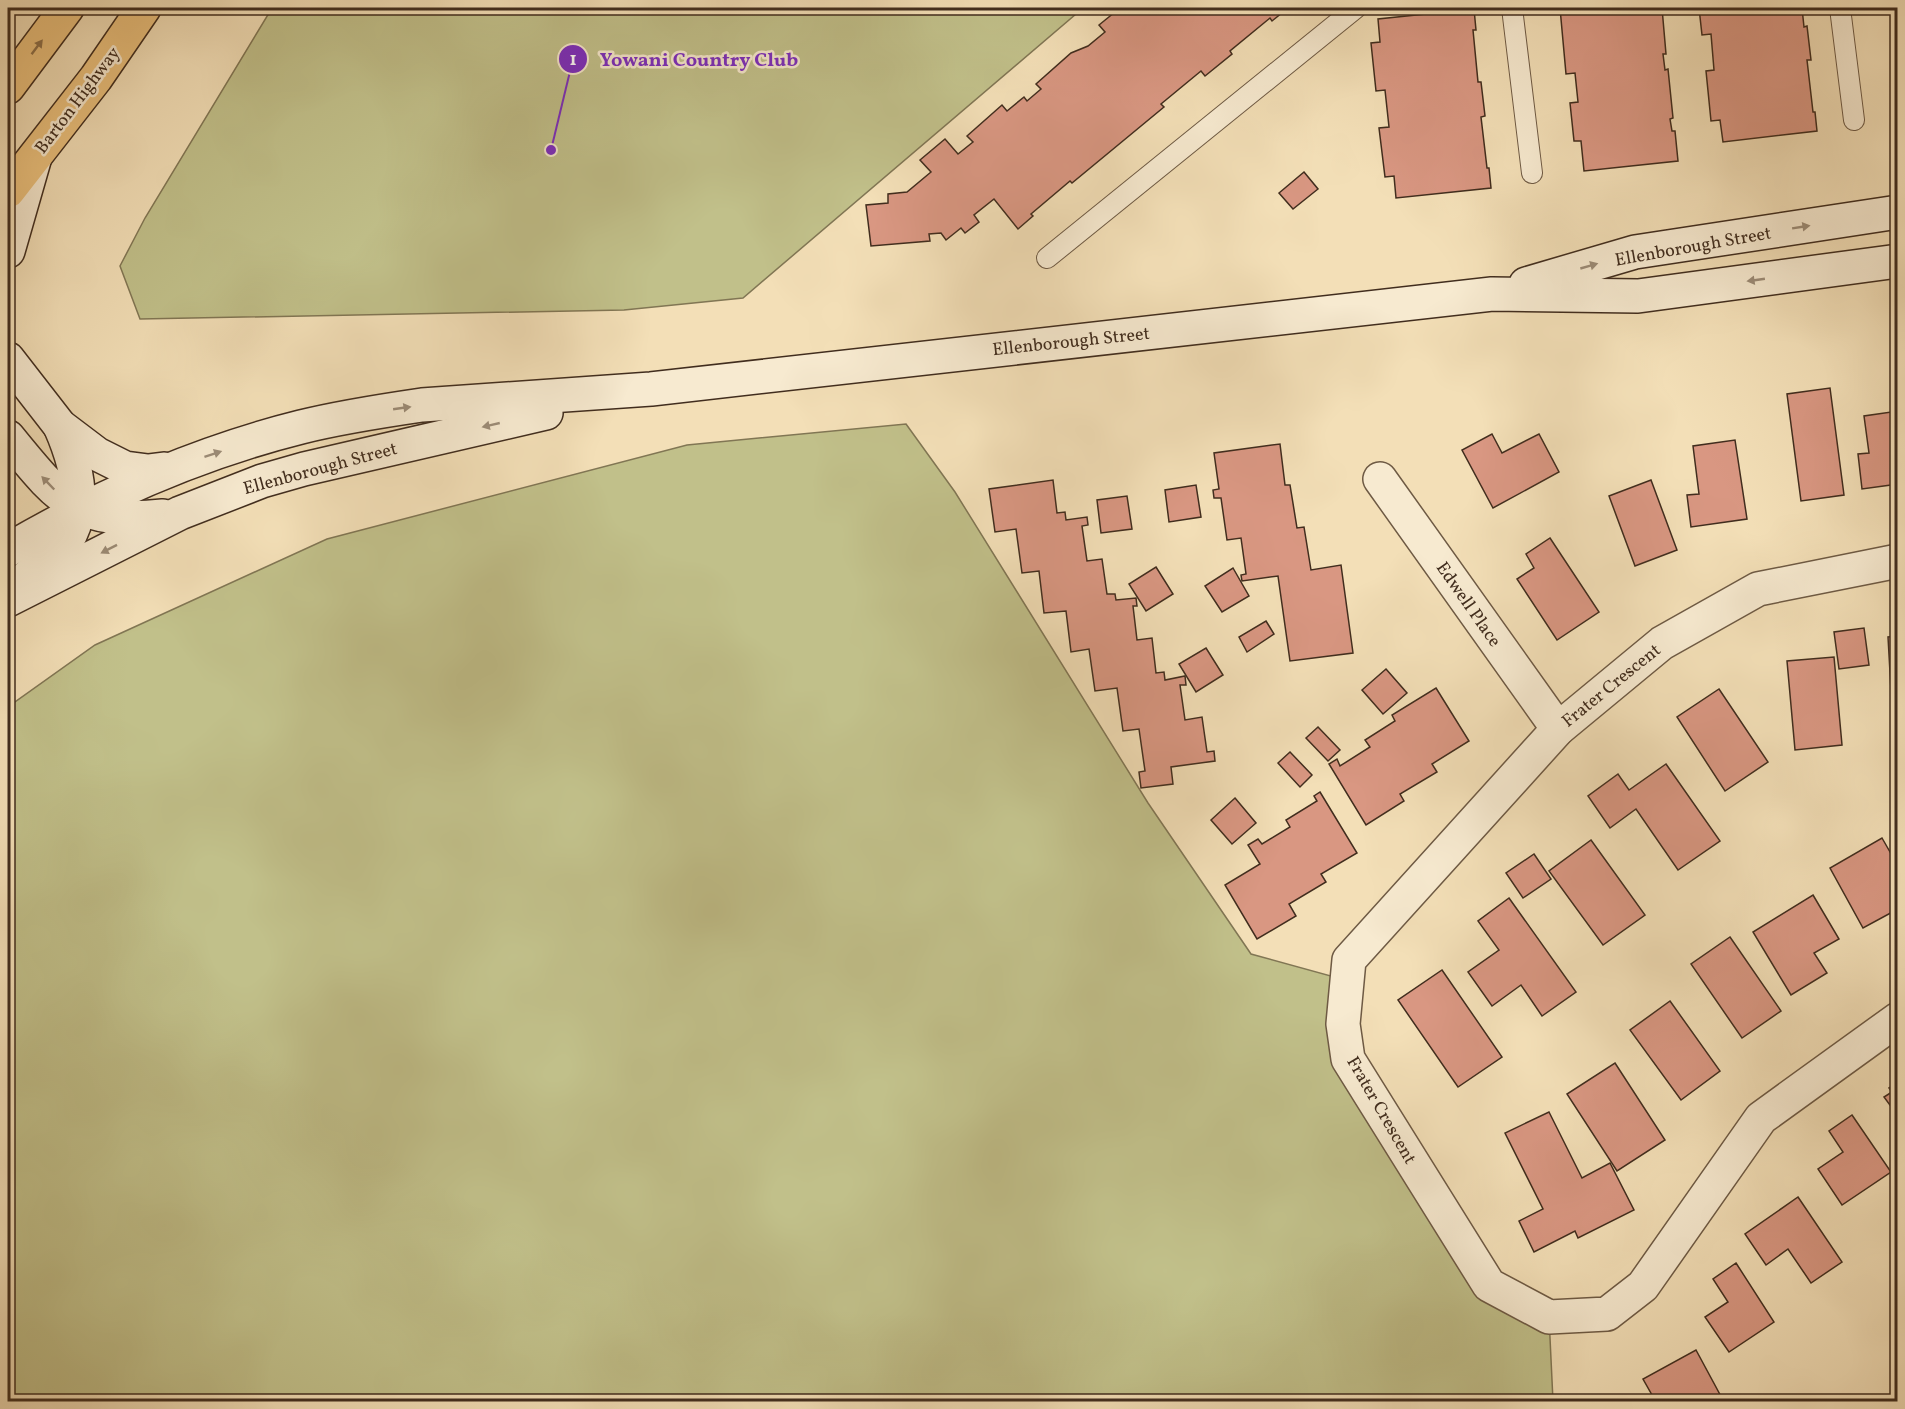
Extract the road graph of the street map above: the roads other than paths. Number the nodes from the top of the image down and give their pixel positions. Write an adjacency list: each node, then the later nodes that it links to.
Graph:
1 (67, 8): 6 (highway, one-way to 1)
2 (144, 8): 8 (highway, Barton Highway)
3 (1356, 8): 13 (lane)
4 (1512, 8): 9 (lane)
5 (1840, 8): 7 (lane)
6 (8, 87)
7 (1854, 120)
8 (35, 157): 10 (highway, Barton Highway); 12 (main road)
9 (1532, 172)
10 (8, 191)
11 (1898, 212): 15 (main road, Ellenborough Street, one-way to 11)
12 (8, 251)
13 (1047, 258)
14 (1898, 261): 15 (main road, Ellenborough Street, one-way to 15)
15 (1492, 294): 17 (main road, Ellenborough Street)
16 (10, 360): 18 (main road, Ellenborough Street)
17 (651, 389): 21 (main road, Ellenborough Street, one-way to 17); 25 (main road, Ellenborough Street, one-way to 25)
18 (60, 426): 21 (main road, Ellenborough Street); 24 (main road, Ellenborough Street)
19 (8, 437): 24 (main road, one-way to 19)
20 (8, 458): 22 (main road)
21 (176, 466): 24 (main road, Ellenborough Street)
22 (8, 475)
23 (1380, 479): 30 (main road, Edwell Place)
24 (78, 509): 25 (main road); 26 (main road, Ellenborough Street); 28 (main road, Ellenborough Street)
25 (180, 513): 29 (main road, Ellenborough Street, one-way to 29)
26 (8, 550)
27 (1898, 561): 30 (main road, Frater Crescent)
28 (8, 591)
29 (8, 600)
30 (1558, 729): 31 (main road, Frater Crescent)
31 (1898, 1019)

